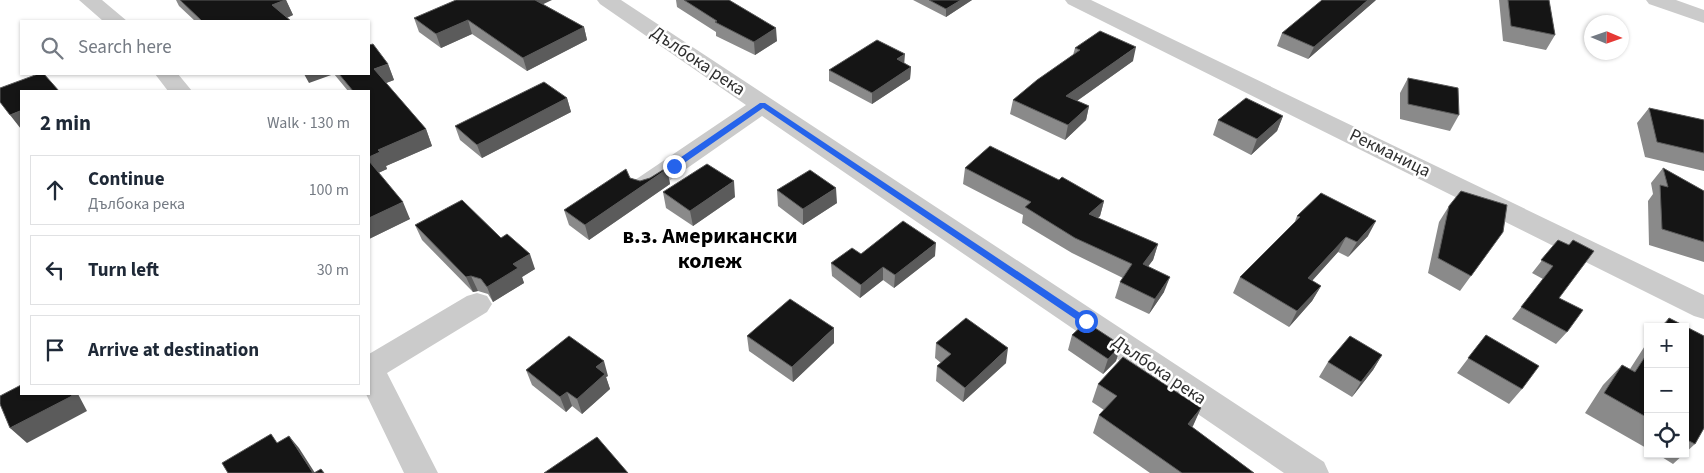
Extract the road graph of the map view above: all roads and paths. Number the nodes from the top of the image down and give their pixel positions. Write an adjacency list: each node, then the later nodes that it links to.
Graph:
1 (88, 0): 7 (street)
2 (608, 0): 10 (street, Дълбока река)
3 (1075, 0): 5 (street, Рекманица)
4 (1656, 0): 6 (street)
5 (1106, 6): 13 (street, Рекманица)
6 (1704, 17)
7 (115, 20)
8 (167, 75): 9 (street)
9 (179, 90)
10 (763, 104): 11 (street); 17 (street, Дълбока река)
11 (644, 186)
12 (477, 304): 14 (street)
13 (1704, 308)
14 (370, 368)
15 (370, 371): 16 (street)
16 (421, 473)
17 (1312, 473)

